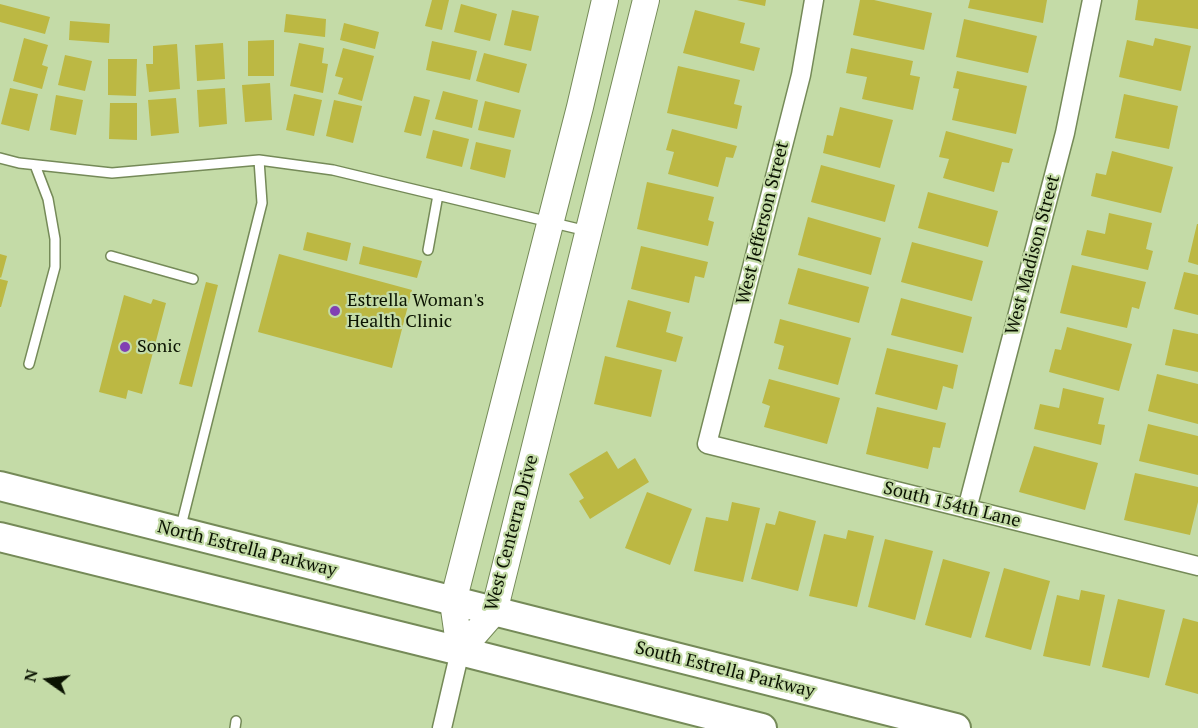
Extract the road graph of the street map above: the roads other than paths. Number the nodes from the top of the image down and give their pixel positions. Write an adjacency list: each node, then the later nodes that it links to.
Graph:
1 (604, 0): 9 (street, West Centerra Drive)
2 (646, 0): 10 (street, West Centerra Drive)
3 (814, 0): 15 (street, West Jefferson Street)
4 (1092, 0): 17 (street, West Madison Street)
5 (0, 158): 7 (lane)
6 (259, 160): 7 (lane); 8 (lane); 18 (lane)
7 (35, 165): 14 (lane)
8 (438, 195): 9 (lane); 11 (lane)
9 (550, 222): 10 (lane); 21 (street, West Centerra Drive)
10 (589, 232): 22 (street, West Centerra Drive)
11 (428, 250)
12 (111, 256): 13 (lane)
13 (193, 279)
14 (29, 364)
15 (707, 444): 17 (street, South 154th Lane)
16 (0, 486): 18 (main road, North Estrella Parkway)
17 (967, 509): 20 (street, South 154th Lane)
18 (180, 532): 21 (main road, North Estrella Parkway)
19 (0, 537): 23 (main road)
20 (1198, 566)
21 (453, 602): 22 (main road, North Estrella Parkway); 23 (street, West Centerra Drive)
22 (494, 612): 23 (street, West Centerra Drive); 26 (main road, South Estrella Parkway)
23 (460, 651): 24 (street); 25 (main road)
24 (442, 728)
25 (762, 728)
26 (956, 728)

